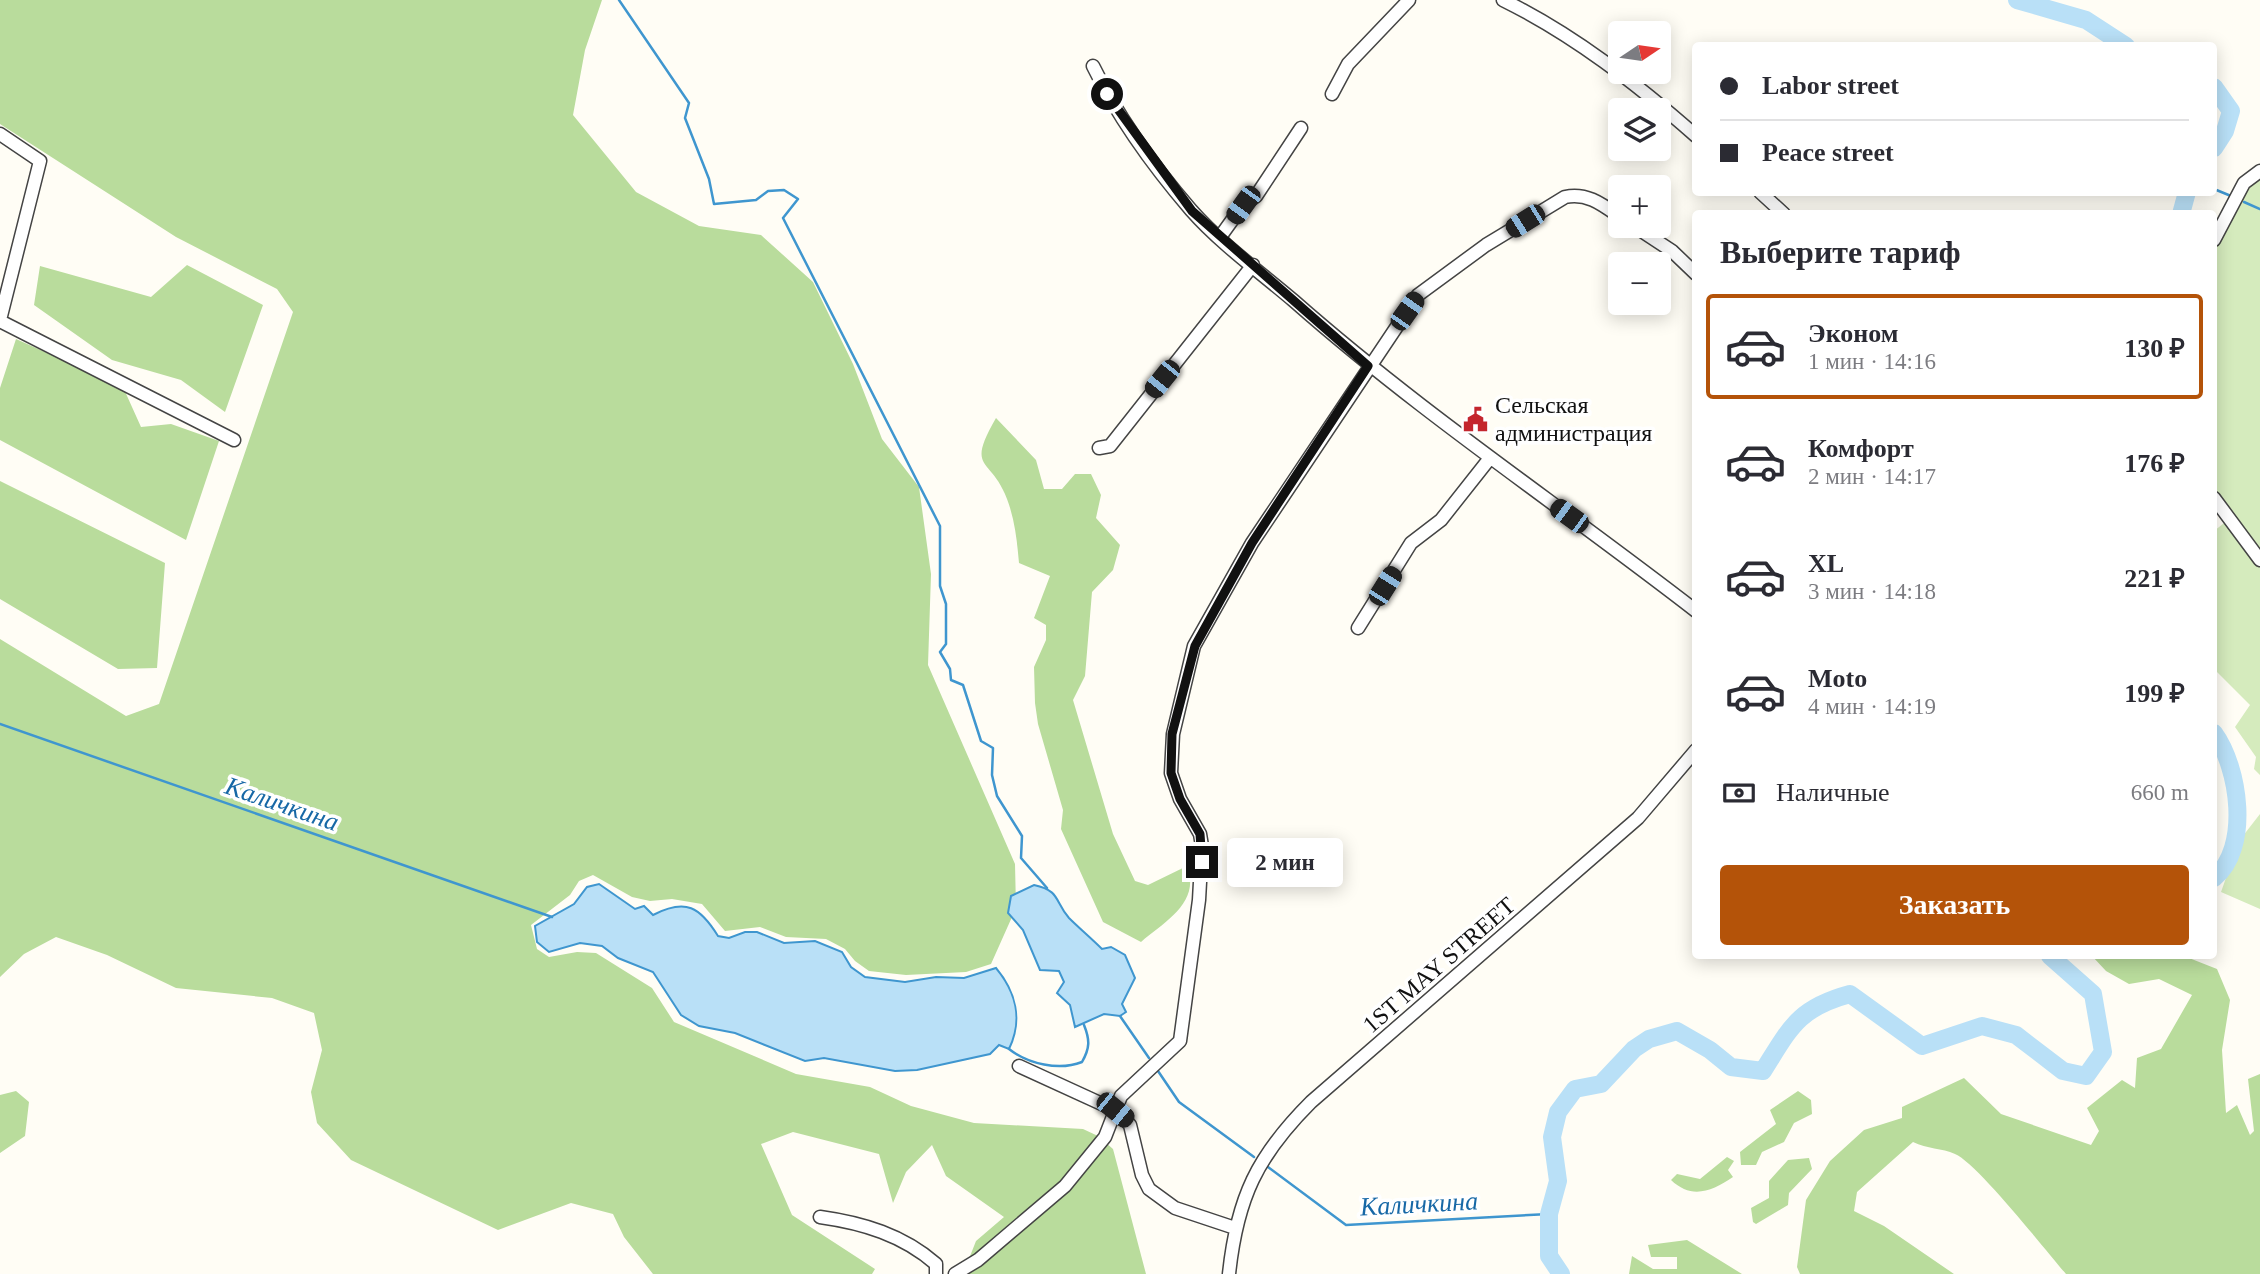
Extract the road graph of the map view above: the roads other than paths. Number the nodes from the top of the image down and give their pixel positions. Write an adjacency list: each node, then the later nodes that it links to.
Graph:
1 (1409, 0): 4 (street)
2 (1503, 0): 6 (street)
3 (1093, 66): 13 (street)
4 (1332, 94)
5 (1301, 128): 13 (street)
6 (1692, 132)
7 (0, 134): 17 (street)
8 (2260, 171): 12 (street)
9 (1764, 196): 11 (street)
10 (1608, 208): 19 (street)
11 (1780, 210)
12 (2217, 234)
13 (1220, 237): 15 (street)
14 (1652, 238): 16 (street)
15 (1253, 265): 19 (street); 21 (street)
16 (1692, 270)
17 (1, 303): 18 (street)
18 (0, 320): 20 (street)
19 (1368, 366): 22 (street); 29 (street)
20 (234, 439)
21 (1099, 448)
22 (1490, 458): 25 (street); 26 (street)
23 (2217, 502): 24 (street)
24 (2260, 560)
25 (1692, 608)
26 (1358, 628)
27 (1692, 755): 31 (street, 1ST MAY STREET)
28 (1019, 1066): 29 (street)
29 (1115, 1110): 31 (street); 33 (street)
30 (820, 1217): 32 (street)
31 (1235, 1228): 34 (street, 1ST MAY STREET)
32 (936, 1274)
33 (955, 1274)
34 (1229, 1274)

